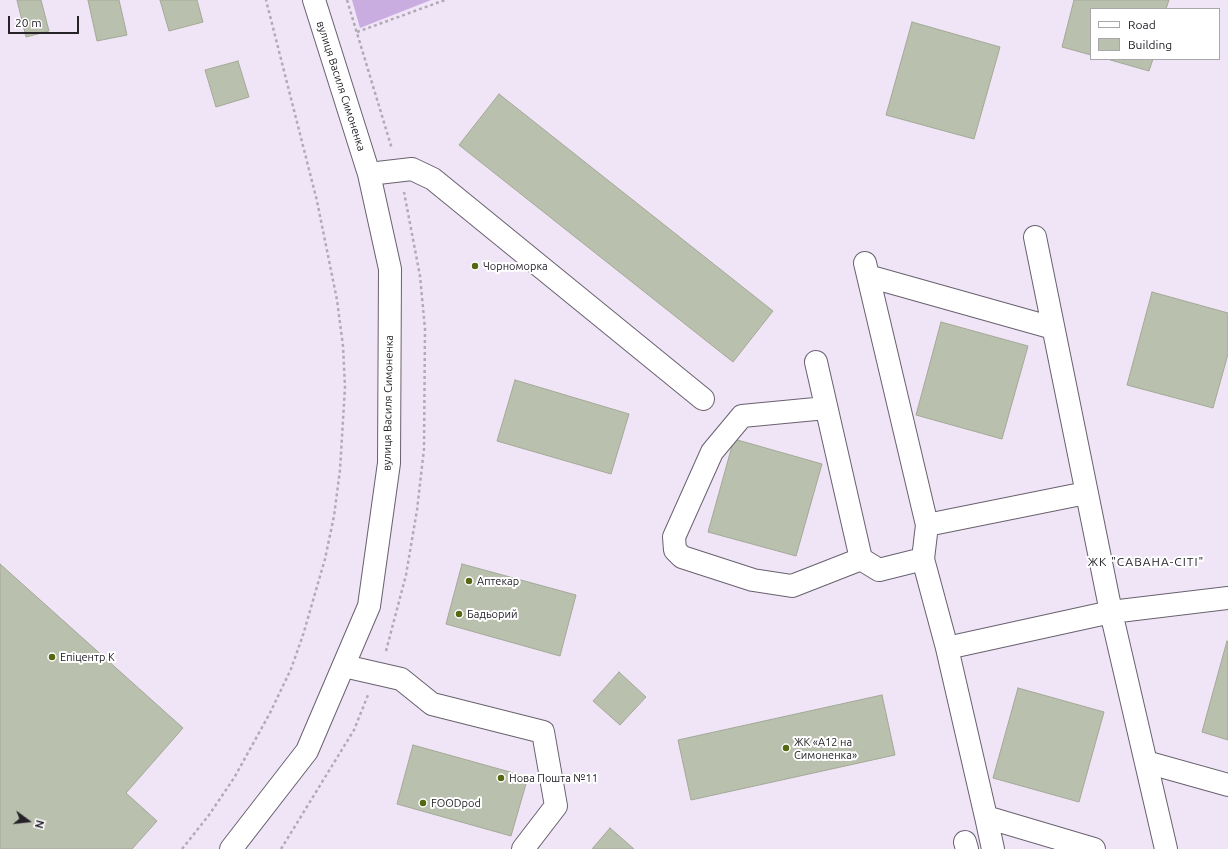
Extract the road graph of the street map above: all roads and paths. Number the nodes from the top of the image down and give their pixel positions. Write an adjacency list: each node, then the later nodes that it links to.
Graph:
1 (266, 0): 24 (path)
2 (314, 0): 7 (street, вулиця Василя Симоненка)
3 (347, 0): 5 (path)
4 (445, 0): 5 (path)
5 (357, 32): 6 (path)
6 (399, 171): 7 (street); 11 (street)
7 (369, 174): 20 (street, вулиця Василя Симоненка)
8 (1035, 237): 9 (street)
9 (1053, 328): 13 (street); 14 (street)
10 (816, 362): 12 (street)
11 (703, 399)
12 (826, 408): 15 (street); 15 (street)
13 (1086, 494): 14 (street); 18 (street)
14 (927, 525): 16 (street)
15 (861, 559): 16 (street)
16 (923, 559): 19 (street)
17 (1228, 598): 18 (street)
18 (1110, 612): 19 (street); 21 (street)
19 (947, 648): 23 (street)
20 (344, 666): 25 (street, вулиця Василя Симоненка); 26 (street)
21 (1146, 762): 22 (street); 29 (street)
22 (1228, 785)
23 (986, 817): 27 (street); 28 (street)
24 (182, 849)
25 (231, 849)
26 (523, 849)
27 (993, 849)
28 (1094, 849)
29 (1166, 849)

